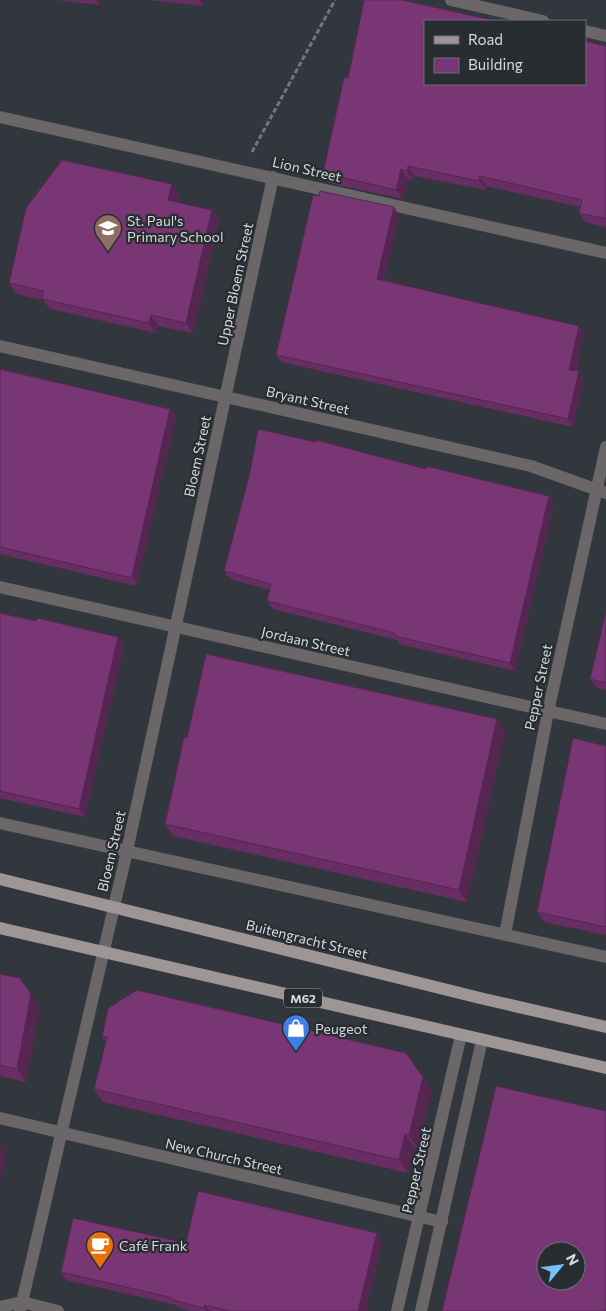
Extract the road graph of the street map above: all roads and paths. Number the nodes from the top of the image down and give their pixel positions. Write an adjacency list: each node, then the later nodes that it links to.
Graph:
1 (335, 0): 7 (path)
2 (451, 0): 3 (street)
3 (539, 20)
4 (586, 31): 5 (street)
5 (606, 36)
6 (0, 117): 7 (street, Lion Street)
7 (243, 170): 8 (street, Lion Street)
8 (273, 177): 9 (street, Lion Street); 11 (street, Upper Bloem Street)
9 (606, 253)
10 (0, 346): 11 (street, Bryant Street)
11 (226, 397): 13 (street, Bryant Street); 15 (street, Bloem Street)
12 (606, 447): 13 (street, Pepper Street)
13 (601, 492): 16 (street, Pepper Street)
14 (0, 587): 15 (street, Jordaan Street)
15 (175, 627): 16 (street, Jordaan Street); 19 (street, Bloem Street)
16 (548, 712): 17 (street, Jordaan Street); 23 (street, Pepper Street)
17 (606, 724)
18 (0, 823): 19 (street)
19 (127, 851): 21 (street, Bloem Street); 23 (street)
20 (0, 879): 21 (main road, Buitengracht Street)
21 (114, 906): 24 (street, Bloem Street); 26 (main road, Buitengracht Street)
22 (0, 928): 24 (main road, M62)
23 (504, 934): 25 (street)
24 (102, 951): 27 (main road, M62); 31 (street, Bloem Street)
25 (606, 957)
26 (606, 1027)
27 (461, 1035): 28 (main road, M62); 32 (street, Pepper Street)
28 (482, 1040): 29 (main road, M62); 33 (street)
29 (606, 1068)
30 (0, 1118): 31 (street, New Church Street)
31 (61, 1132): 32 (street, New Church Street); 35 (street, Bloem Street)
32 (420, 1217): 33 (street, New Church Street); 37 (street, Pepper Street)
33 (442, 1222): 38 (street)
34 (0, 1307): 35 (street)
35 (21, 1307): 36 (street)
36 (58, 1311)
37 (397, 1311)
38 (421, 1311)

